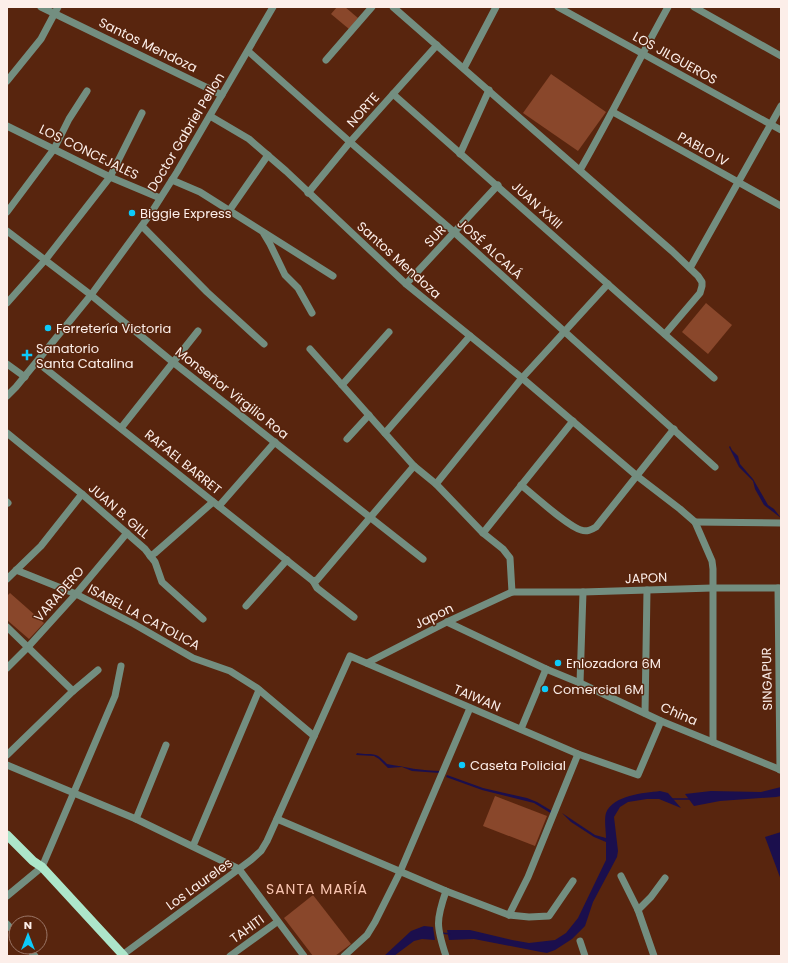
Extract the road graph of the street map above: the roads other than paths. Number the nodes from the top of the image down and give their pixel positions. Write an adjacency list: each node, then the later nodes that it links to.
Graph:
1 (41, 7): 9 (street, Santos Mendoza)
2 (273, 7): 11 (street, Doctor Gabriel Pellon)
3 (372, 7): 14 (street)
4 (393, 7): 10 (street)
5 (496, 7): 15 (street)
6 (558, 7): 12 (street, LOS JILGUEROS)
7 (668, 7): 12 (street)
8 (694, 7): 13 (street)
9 (56, 10): 16 (street); 20 (street, Santos Mendoza)
10 (438, 45): 15 (street); 19 (street, NORTE)
11 (248, 51): 20 (street, Doctor Gabriel Pellon); 28 (street, JOSÉ ALCALÁ)
12 (642, 54): 22 (street); 25 (street, LOS JILGUEROS)
13 (781, 56)
14 (326, 60)
15 (464, 68): 17 (street)
16 (7, 81)
17 (489, 90): 30 (street); 32 (street)
18 (87, 91): 29 (street)
19 (393, 94): 28 (street, NORTE); 30 (street, JUAN XXIII)
20 (222, 95): 24 (street, Doctor Gabriel Pellon)
21 (781, 106): 25 (street)
22 (613, 112): 32 (street); 35 (street, PABLO IV)
23 (142, 113): 33 (street)
24 (210, 116): 31 (street, Santos Mendoza); 34 (street, Doctor Gabriel Pellon)
25 (771, 124): 27 (street, LOS JILGUEROS); 35 (street)
26 (7, 126): 29 (street, LOS CONCEJALES)
27 (781, 130)
28 (350, 142): 37 (street, NORTE); 45 (street, JOSÉ ALCALÁ)
29 (54, 149): 33 (street, LOS CONCEJALES); 41 (street)
30 (460, 154): 36 (street, JUAN XXIII)
31 (268, 155): 37 (street, Santos Mendoza); 40 (street)
32 (580, 170): 47 (street)
33 (110, 177): 38 (street, LOS CONCEJALES); 46 (street)
34 (172, 180): 38 (street, Doctor Gabriel Pellon); 40 (street)
35 (739, 182): 39 (street, PABLO IV); 47 (street)
36 (498, 185): 45 (street, SUR); 50 (street, JUAN XXIII)
37 (308, 193): 49 (street, Santos Mendoza)
38 (160, 198): 42 (street, Doctor Gabriel Pellon)
39 (781, 206)
40 (229, 211): 44 (street)
41 (7, 212)
42 (142, 226): 51 (street, Doctor Gabriel Pellon); 59 (street)
43 (7, 231): 46 (street, Monseñor Virgilio Roa)
44 (263, 232): 48 (street); 53 (street)
45 (455, 233): 49 (street, SUR); 56 (street, JOSÉ ALCALÁ)
46 (46, 259): 51 (street, Monseñor Virgilio Roa); 52 (street)
47 (690, 268): 57 (street)
48 (333, 276)
49 (406, 284): 58 (street, Santos Mendoza)
50 (608, 284): 56 (street); 57 (street, JUAN XXIII)
51 (91, 295): 61 (street, Doctor Gabriel Pellon); 62 (street, Monseñor Virgilio Roa)
52 (7, 303)
53 (312, 313)
54 (198, 331): 62 (street)
55 (389, 332): 67 (street)
56 (563, 332): 65 (street); 72 (street, JOSÉ ALCALÁ)
57 (666, 334): 66 (street, JUAN XXIII)
58 (470, 336): 65 (street, Santos Mendoza); 74 (street)
59 (264, 344)
60 (310, 349): 67 (street)
61 (37, 362): 64 (street, Doctor Gabriel Pellon); 71 (street, RAFAEL BARRET)
62 (174, 363): 71 (street); 76 (street, Monseñor Virgilio Roa)
63 (7, 364): 64 (street)
64 (24, 377): 68 (street, Doctor Gabriel Pellon)
65 (522, 378): 70 (street, Santos Mendoza); 80 (street)
66 (714, 378)
67 (342, 385): 69 (street)
68 (7, 396)
69 (369, 415): 74 (street); 75 (street)
70 (573, 421): 79 (street, Santos Mendoza); 81 (street)
71 (121, 428): 83 (street, RAFAEL BARRET)
72 (674, 430): 78 (street, JOSÉ ALCALÁ); 79 (street)
73 (7, 433): 82 (street, JUAN B. GILL)
74 (385, 433): 77 (street)
75 (347, 439)
76 (275, 442): 83 (street); 84 (street, Monseñor Virgilio Roa)
77 (414, 466): 80 (street); 84 (street)
78 (715, 467)
79 (637, 476): 81 (street); 85 (street, Santos Mendoza)
80 (436, 484): 88 (street)
81 (521, 485): 88 (street)
82 (82, 494): 87 (street, JUAN B. GILL); 92 (street)
83 (216, 504): 89 (street); 91 (street, RAFAEL BARRET)
84 (369, 517): 90 (street, Monseñor Virgilio Roa); 94 (street)
85 (695, 522): 86 (street); 95 (street)
86 (781, 523)
87 (127, 533): 89 (street, JUAN B. GILL); 100 (street, VARADERO)
88 (483, 533): 98 (street)
89 (150, 556): 102 (street, JUAN B. GILL)
90 (423, 559)
91 (287, 560): 94 (street, RAFAEL BARRET); 101 (street)
92 (16, 570): 93 (street); 100 (street, ISABEL LA CATOLICA)
93 (7, 579)
94 (314, 581): 103 (street, RAFAEL BARRET)
95 (712, 588): 96 (street, JAPON); 97 (street, JAPON); 120 (street)
96 (780, 588): 125 (street, SINGAPUR)
97 (647, 590): 99 (street, JAPON); 116 (street)
98 (512, 592): 99 (street, JAPON); 104 (street, Japon)
99 (583, 592): 112 (street)
100 (76, 594): 106 (street, VARADERO); 113 (street, ISABEL LA CATOLICA)
101 (246, 606)
102 (202, 618)
103 (354, 618)
104 (447, 622): 107 (street, Japon); 110 (street, China)
105 (7, 627): 106 (street)
106 (28, 647): 109 (street, VARADERO); 114 (street)
107 (367, 663): 115 (street, TAIWAN); 119 (street, TAIWAN)
108 (121, 666): 126 (street)
109 (7, 668)
110 (546, 669): 112 (street, China); 118 (street)
111 (98, 670): 114 (street)
112 (580, 683): 116 (street, China)
113 (259, 690): 119 (street, ISABEL LA CATOLICA); 130 (street)
114 (73, 691): 123 (street)
115 (470, 708): 118 (street, TAIWAN); 133 (street)
116 (646, 713): 117 (street, China)
117 (662, 721): 120 (street, China); 122 (street, TAIWAN)
118 (521, 729): 122 (street, TAIWAN)
119 (314, 736): 128 (street, Los Laureles)
120 (713, 742): 125 (street, China)
121 (166, 745): 127 (street)
122 (578, 754): 140 (street)
123 (7, 755)
124 (7, 765): 126 (street)
125 (780, 770)
126 (74, 793): 127 (street); 131 (street)
127 (136, 819): 130 (street)
128 (277, 819): 132 (street, Los Laureles); 133 (street)
129 (7, 835): 131 (main road)
130 (193, 846): 132 (street)
131 (42, 867): 138 (street); 143 (main road)
132 (239, 869): 141 (street); 143 (street, Los Laureles)
133 (400, 872): 137 (street); 146 (street)
134 (621, 876): 139 (street)
135 (665, 878): 139 (street)
136 (573, 881): 140 (street)
137 (446, 891): 140 (street); 147 (street)
138 (7, 896)
139 (638, 910): 149 (street)
140 (509, 915)
141 (277, 922): 144 (street, TAHITI); 145 (street)
142 (580, 941): 148 (street)
143 (123, 956)
144 (230, 956)
145 (304, 956)
146 (344, 956)
147 (446, 956)
148 (585, 956)
149 (654, 956)

